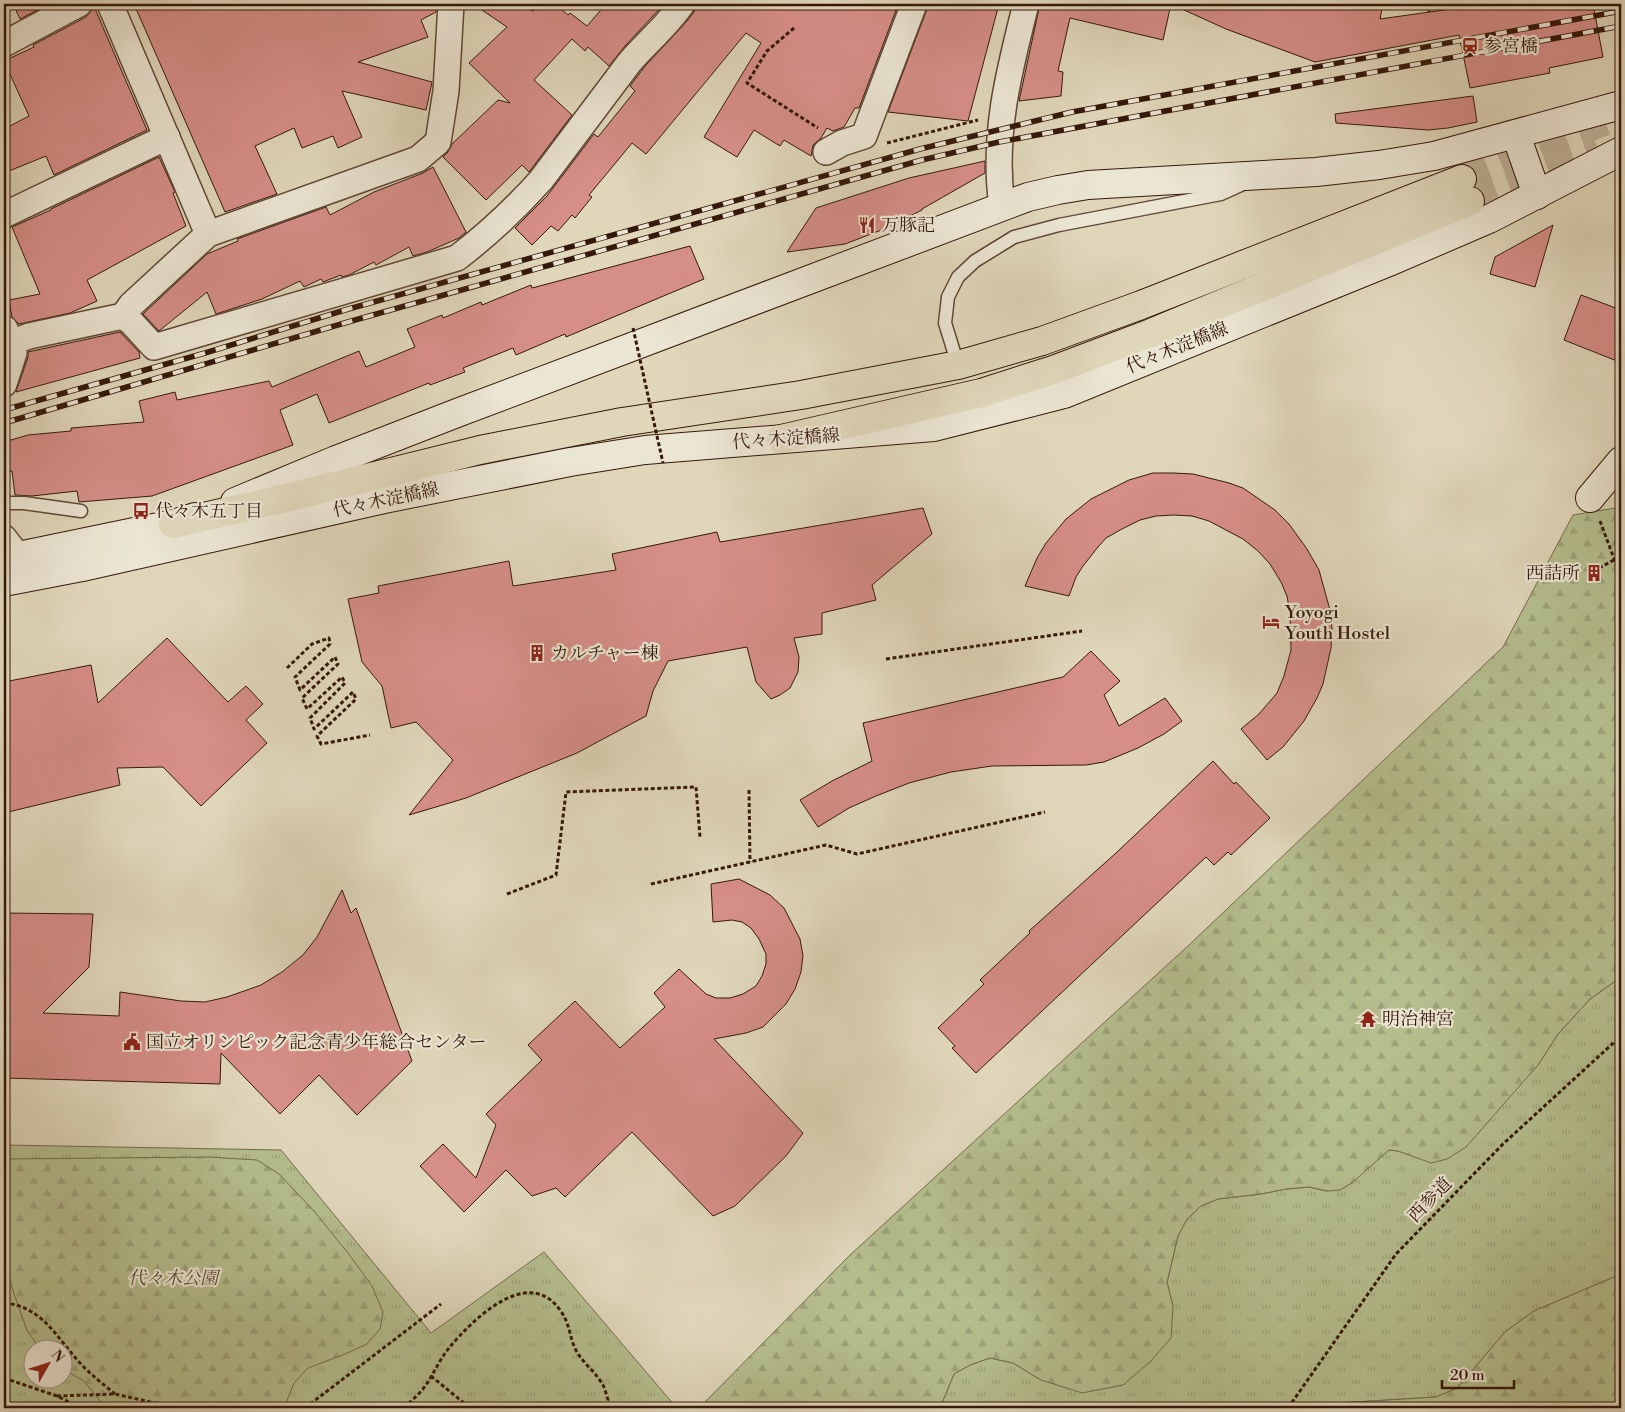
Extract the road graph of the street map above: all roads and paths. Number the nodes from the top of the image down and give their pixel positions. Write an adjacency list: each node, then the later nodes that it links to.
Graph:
1 (79, 4): 10 (street)
2 (110, 4): 14 (street)
3 (451, 4): 21 (street)
4 (682, 4): 22 (street)
5 (914, 4): 15 (street)
6 (1026, 4): 12 (street)
7 (1429, 4): 8 (path)
8 (1429, 12)
9 (794, 28): 15 (path)
10 (4, 44)
11 (1621, 105): 13 (street)
12 (1003, 112): 15 (path); 19 (street)
13 (1516, 135): 17 (street); 18 (street)
14 (167, 137): 20 (street); 21 (street)
15 (844, 144)
16 (1621, 151): 18 (street, 代々木淀橋線)
17 (1265, 175): 19 (street); 25 (lane)
18 (1537, 195): 27 (street, 代々木淀橋線)
19 (1002, 206): 33 (street)
20 (4, 215)
21 (208, 234): 22 (street)
22 (122, 316): 24 (street)
23 (633, 328): 29 (path, bridge)
24 (6, 337): 26 (street)
25 (958, 365): 27 (highway); 33 (highway)
26 (4, 384)
27 (781, 439): 39 (street, 代々木淀橋線)
28 (1621, 461): 30 (street)
29 (663, 463)
30 (1590, 498)
31 (4, 503): 32 (lane)
32 (81, 512)
33 (173, 524): 35 (street)
34 (1603, 530): 36 (path)
35 (8, 551)
36 (1614, 560): 37 (path); 38 (path)
37 (1599, 568)
38 (1621, 571)
39 (4, 582)
40 (1082, 631): 41 (path)
41 (886, 659)
42 (287, 668): 43 (path)
43 (370, 735)
44 (749, 790): 47 (path)
45 (1045, 812): 47 (path)
46 (700, 837): 49 (path)
47 (750, 862): 48 (path)
48 (651, 884)
49 (506, 894)
50 (1621, 1036): 65 (path, 西参道)
51 (4, 1303): 57 (path)
52 (441, 1304): 61 (path)
53 (4, 1341): 54 (path)
54 (4, 1365)
55 (431, 1376): 62 (path); 63 (path); 64 (path)
56 (4, 1378): 58 (path)
57 (115, 1394): 58 (path); 60 (path)
58 (58, 1396): 59 (path)
59 (81, 1408)
60 (177, 1408)
61 (305, 1408)
62 (404, 1408)
63 (470, 1408)
64 (605, 1408)
65 (1288, 1408)

